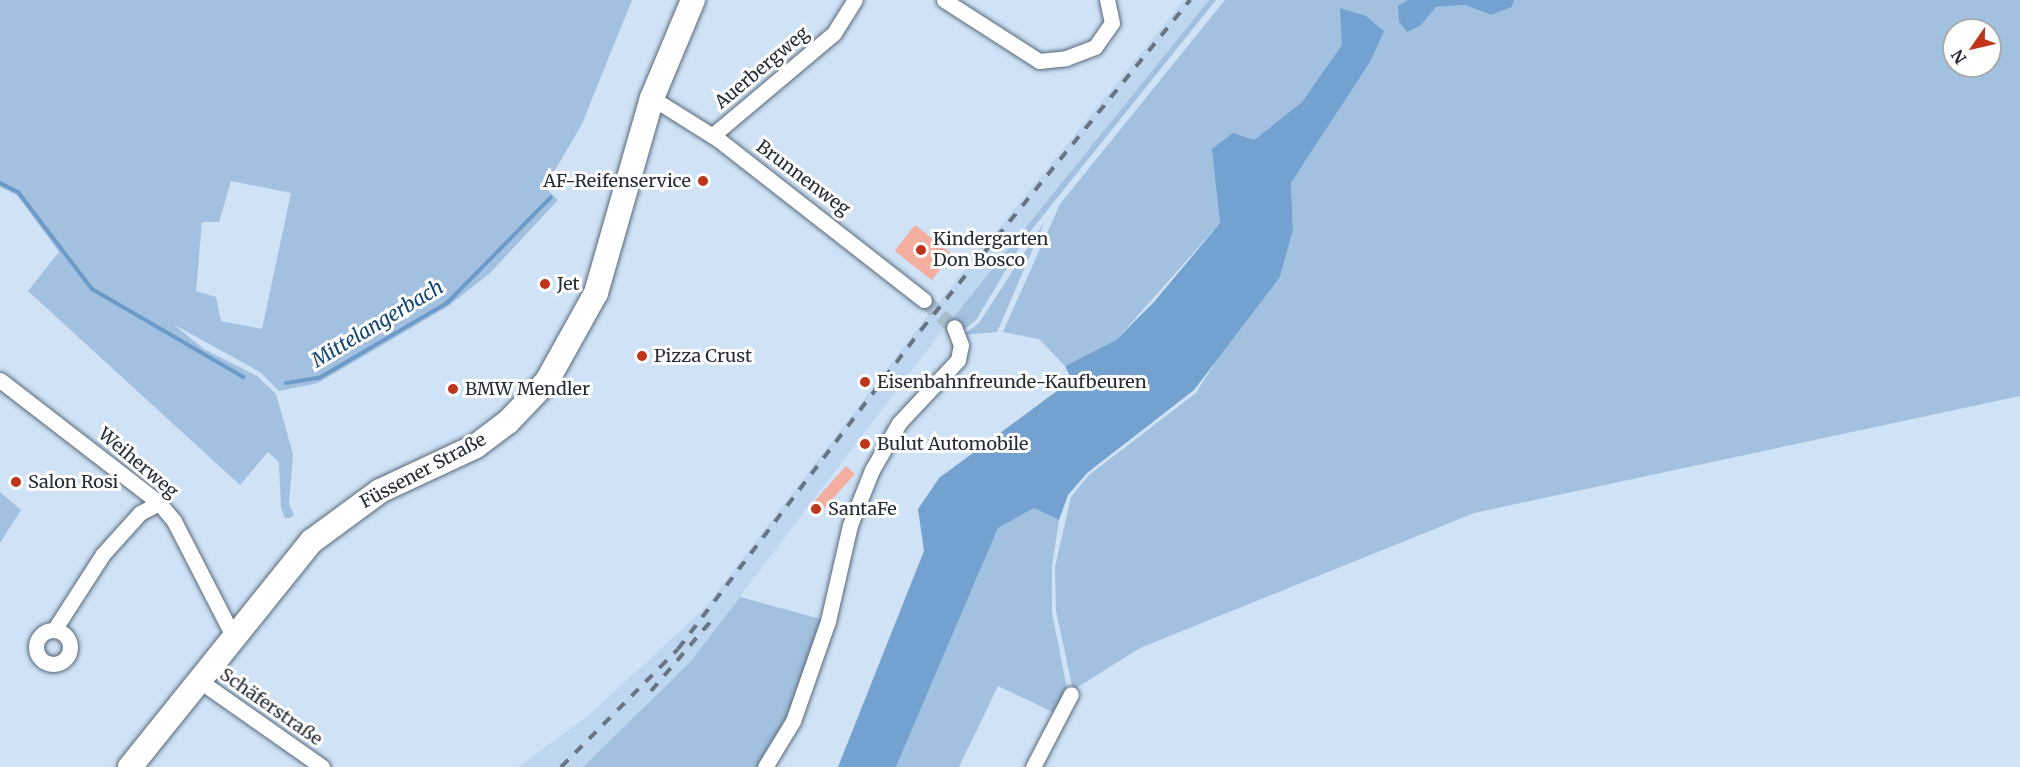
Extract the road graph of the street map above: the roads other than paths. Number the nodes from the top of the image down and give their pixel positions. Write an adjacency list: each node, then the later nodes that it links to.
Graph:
1 (693, 0): 5 (main road, Füssener Straße)
2 (855, 0): 6 (street, Auerbergweg)
3 (944, 0): 4 (street)
4 (1107, 0)
5 (652, 98): 6 (street, Brunnenweg); 12 (main road, Füssener Straße)
6 (713, 135): 7 (street, Brunnenweg)
7 (924, 300)
8 (954, 327): 17 (street)
9 (2, 387): 10 (street, Weiherweg)
10 (159, 503): 11 (street); 12 (street, Weiherweg)
11 (54, 630)
12 (233, 636): 13 (main road, Füssener Straße)
13 (197, 679): 15 (main road, Füssener Straße); 16 (street, Schäferstraße)
14 (1071, 694): 18 (street)
15 (130, 767)
16 (322, 767)
17 (765, 767)
18 (1033, 767)

